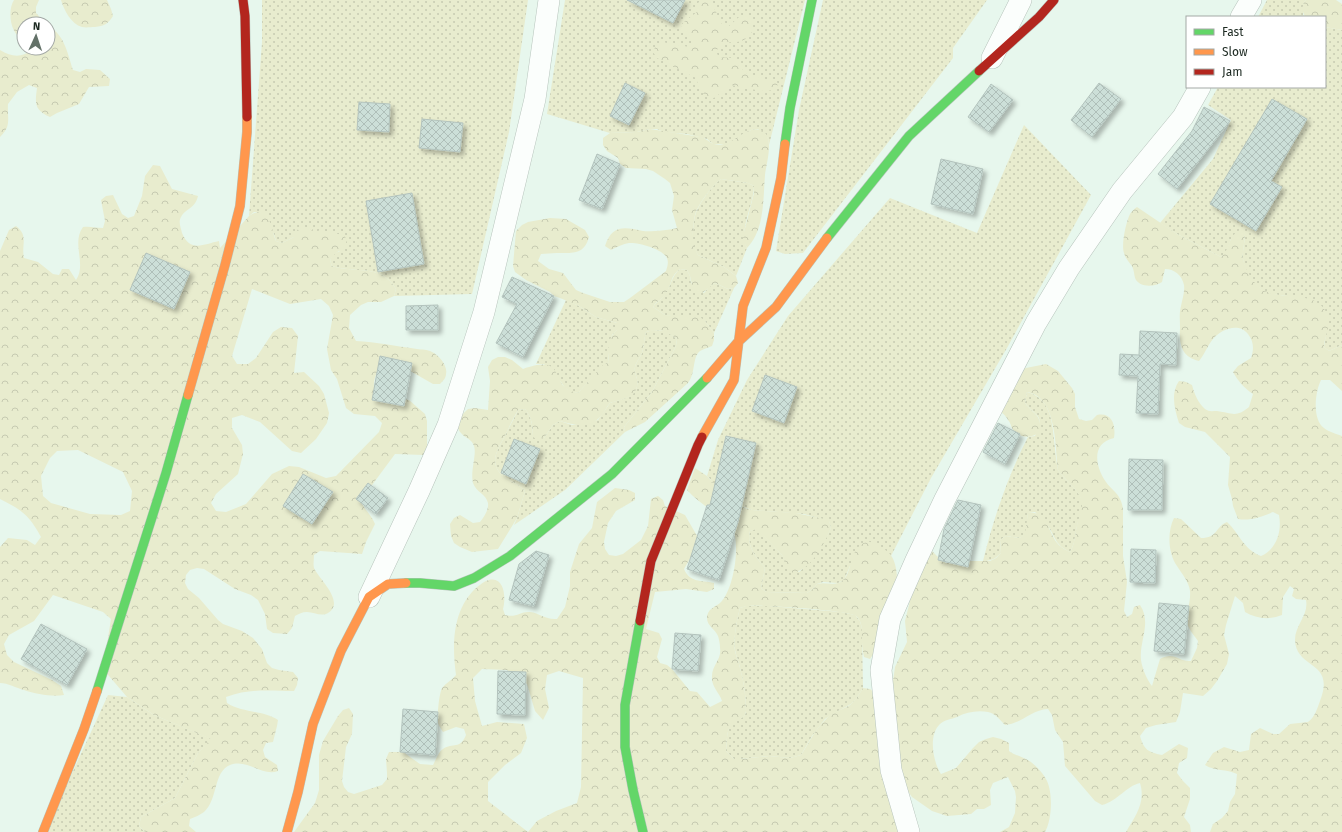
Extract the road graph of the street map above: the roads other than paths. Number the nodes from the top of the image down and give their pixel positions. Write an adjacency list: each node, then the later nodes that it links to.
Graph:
1 (549, 0): 11 (street)
2 (812, 0): 10 (street)
3 (1021, 0): 8 (street)
4 (1054, 0): 8 (street)
5 (1251, 0): 7 (street)
6 (245, 5): 12 (street)
7 (1242, 16)
8 (992, 58): 10 (street)
9 (1199, 88): 15 (street)
10 (738, 344): 11 (street); 14 (street)
11 (368, 597): 13 (street)
12 (43, 832)
13 (287, 832)
14 (643, 832)
15 (908, 832)

